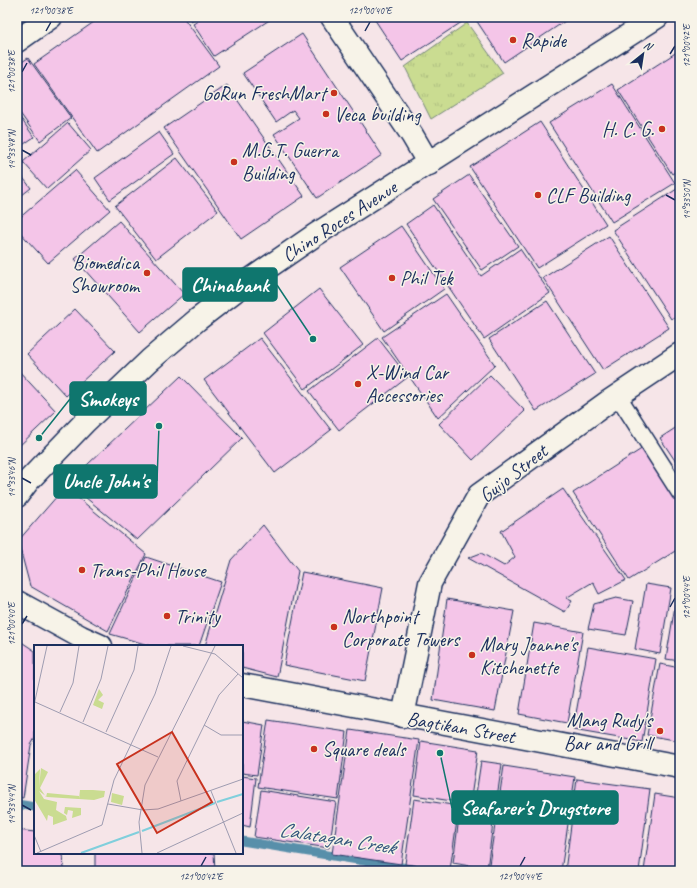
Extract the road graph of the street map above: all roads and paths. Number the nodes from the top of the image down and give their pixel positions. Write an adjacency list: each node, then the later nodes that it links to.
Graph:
1 (51, 17): 4 (street)
2 (332, 17): 5 (street)
3 (657, 17): 5 (street, Chino Roces Avenue)
4 (17, 41)
5 (429, 164): 9 (street, Chino Roces Avenue)
6 (680, 354): 7 (street, Guijo Street)
7 (618, 396): 8 (lane); 13 (street, Guijo Street)
8 (680, 492)
9 (17, 496)
10 (17, 602): 11 (street)
11 (99, 645)
12 (243, 685): 13 (street, Bagtikan Street)
13 (403, 716): 14 (street, Bagtikan Street)
14 (680, 767)

